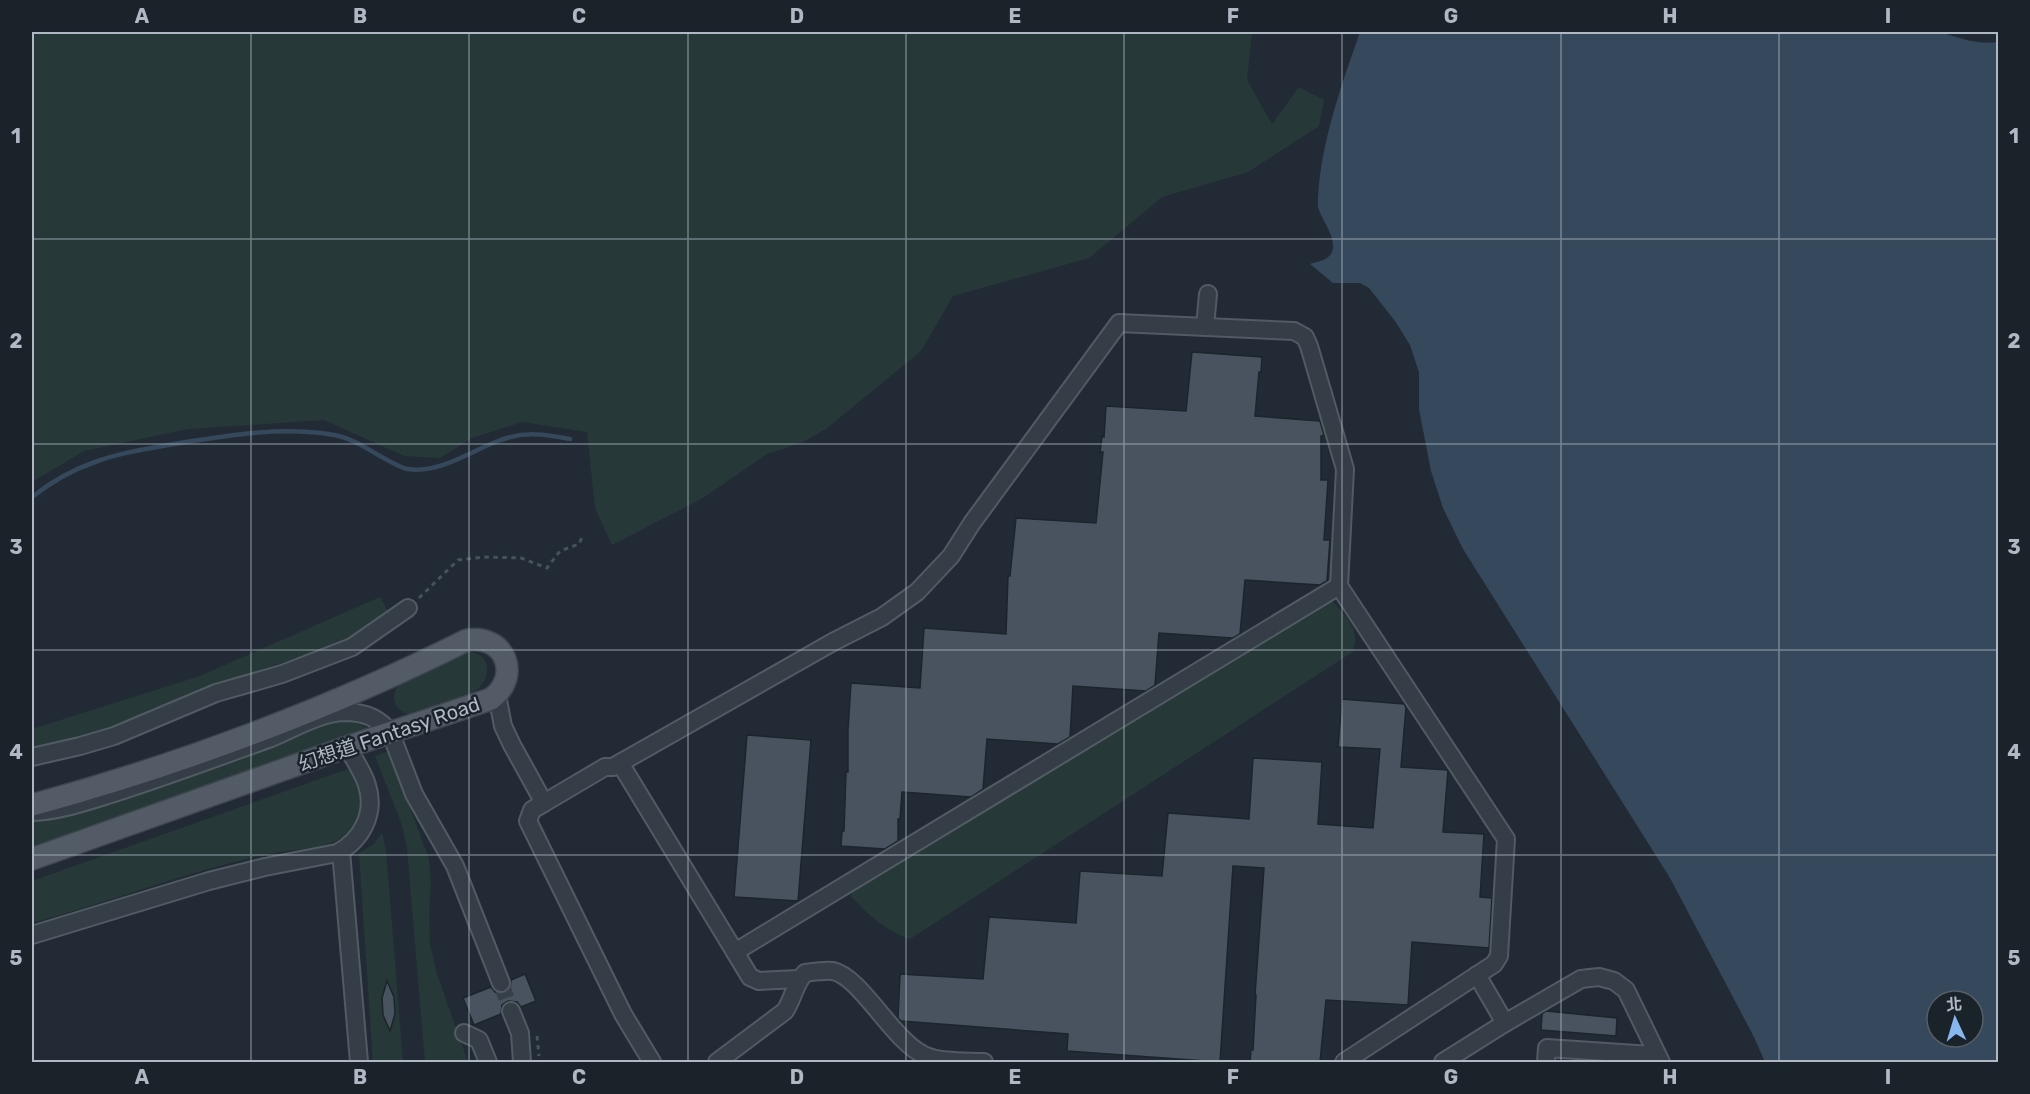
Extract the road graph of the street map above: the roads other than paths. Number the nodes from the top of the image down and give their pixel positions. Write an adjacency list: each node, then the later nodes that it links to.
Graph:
1 (1208, 294): 2 (lane)
2 (1205, 327): 3 (lane); 9 (lane)
3 (1339, 586): 16 (lane); 17 (lane)
4 (408, 608): 8 (lane)
5 (497, 694): 6 (main road, 幻想道 Fantasy Road); 10 (lane); 11 (main road, 幻想道 Fantasy Road)
6 (391, 734): 7 (main road, 幻想道 Fantasy Road); 12 (lane); 19 (lane)
7 (347, 747): 13 (lane); 14 (main road, 幻想道 Fantasy Road)
8 (32, 757)
9 (620, 763): 10 (lane); 16 (lane)
10 (544, 803): 28 (lane)
11 (32, 805)
12 (32, 812)
13 (341, 851): 15 (lane); 25 (lane)
14 (32, 859)
15 (32, 935)
16 (735, 952): 18 (lane)
17 (1477, 975): 21 (lane); 31 (lane)
18 (799, 979): 23 (lane); 29 (lane)
19 (501, 983)
20 (511, 1011): 27 (lane)
21 (1505, 1023): 24 (lane); 32 (lane)
22 (465, 1034): 26 (lane)
23 (914, 1056): 30 (lane)
24 (1655, 1058): 33 (lane)
25 (359, 1062)
26 (488, 1062)
27 (522, 1062)
28 (652, 1062)
29 (717, 1062)
30 (984, 1062)
31 (1344, 1062)
32 (1443, 1062)
33 (1546, 1062)

